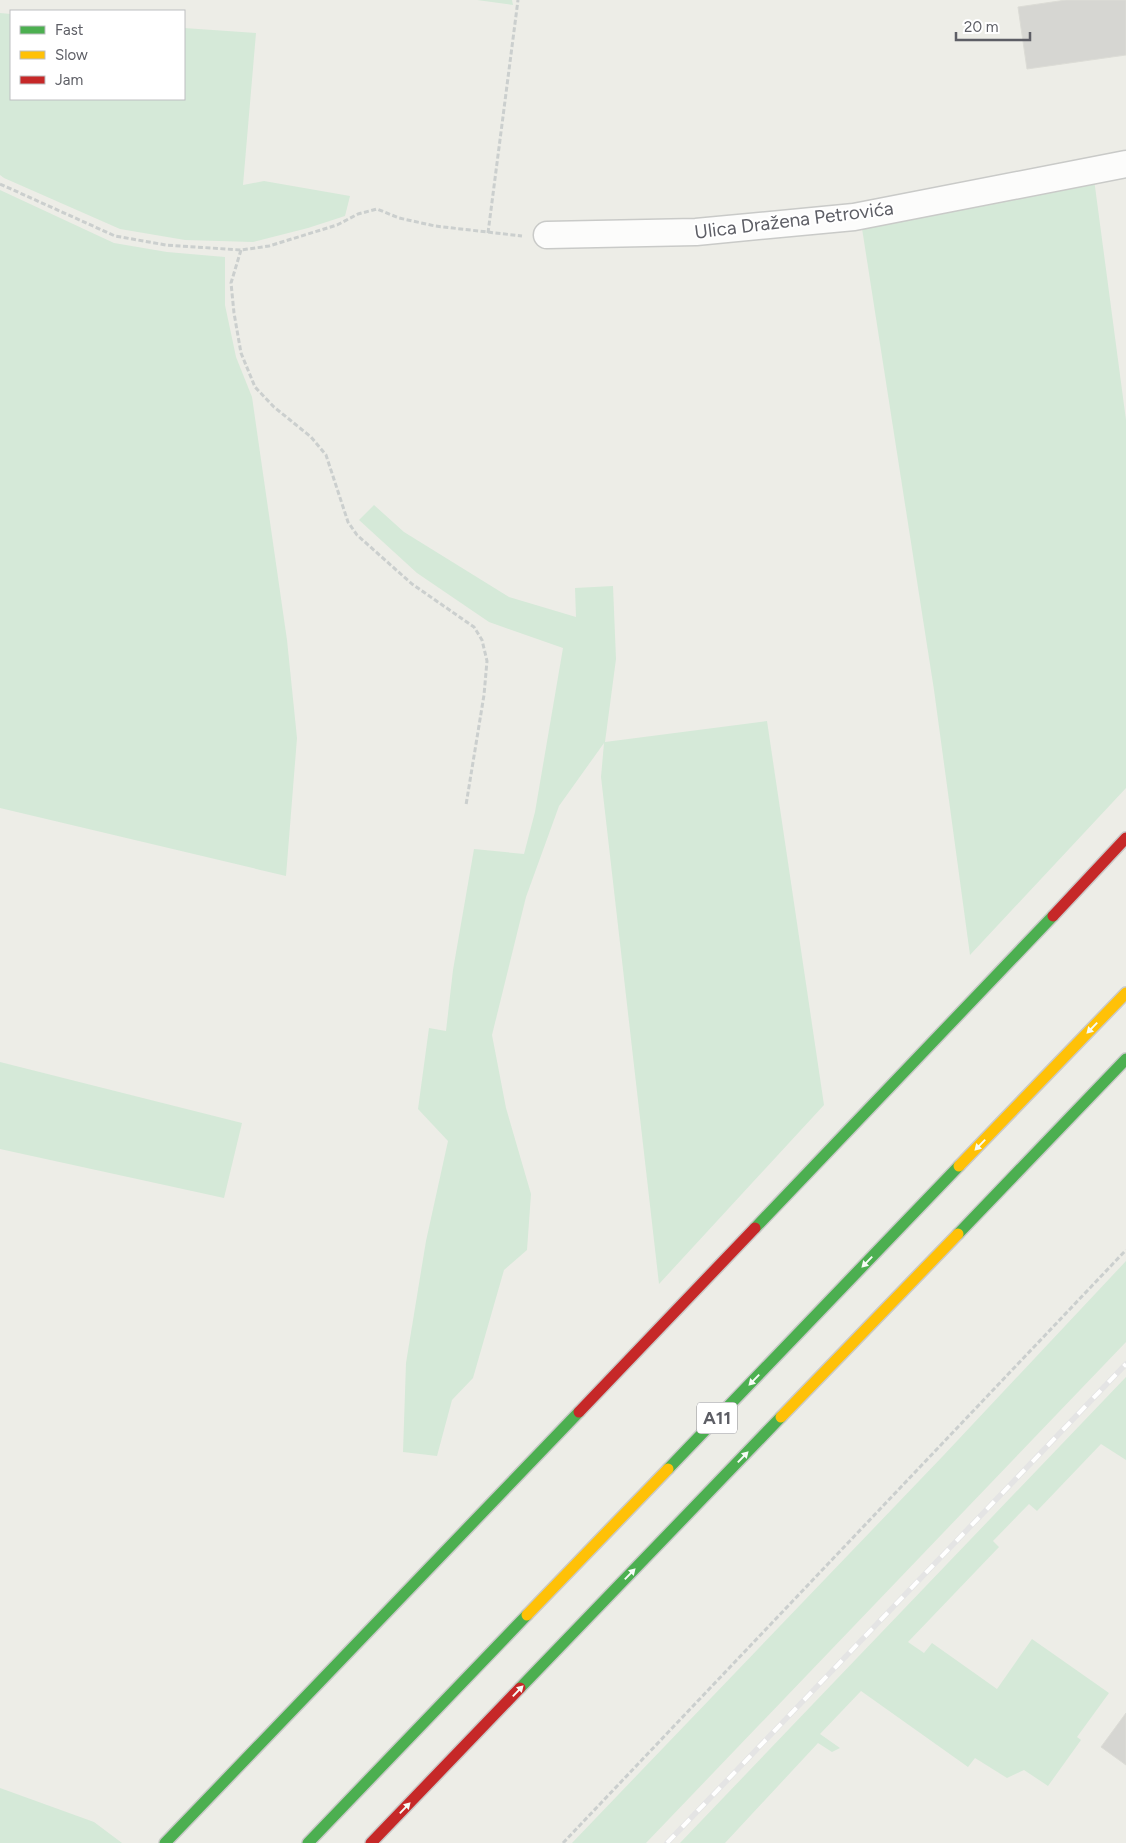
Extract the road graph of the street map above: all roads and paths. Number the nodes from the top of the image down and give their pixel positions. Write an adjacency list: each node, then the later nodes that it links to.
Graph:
1 (518, 0): 4 (path)
2 (1126, 164): 5 (street, Ulica Dražena Petrovića)
3 (0, 184): 6 (path)
4 (488, 233): 5 (path); 6 (path)
5 (547, 235)
6 (241, 250): 7 (path)
7 (466, 805)
8 (1126, 838): 12 (main road)
9 (1126, 993): 13 (main road, A11, one-way to 13)
10 (1126, 1059): 14 (main road, A11, one-way to 10)
11 (1126, 1250): 15 (path)
12 (165, 1843)
13 (308, 1843)
14 (371, 1843)
15 (563, 1843)

